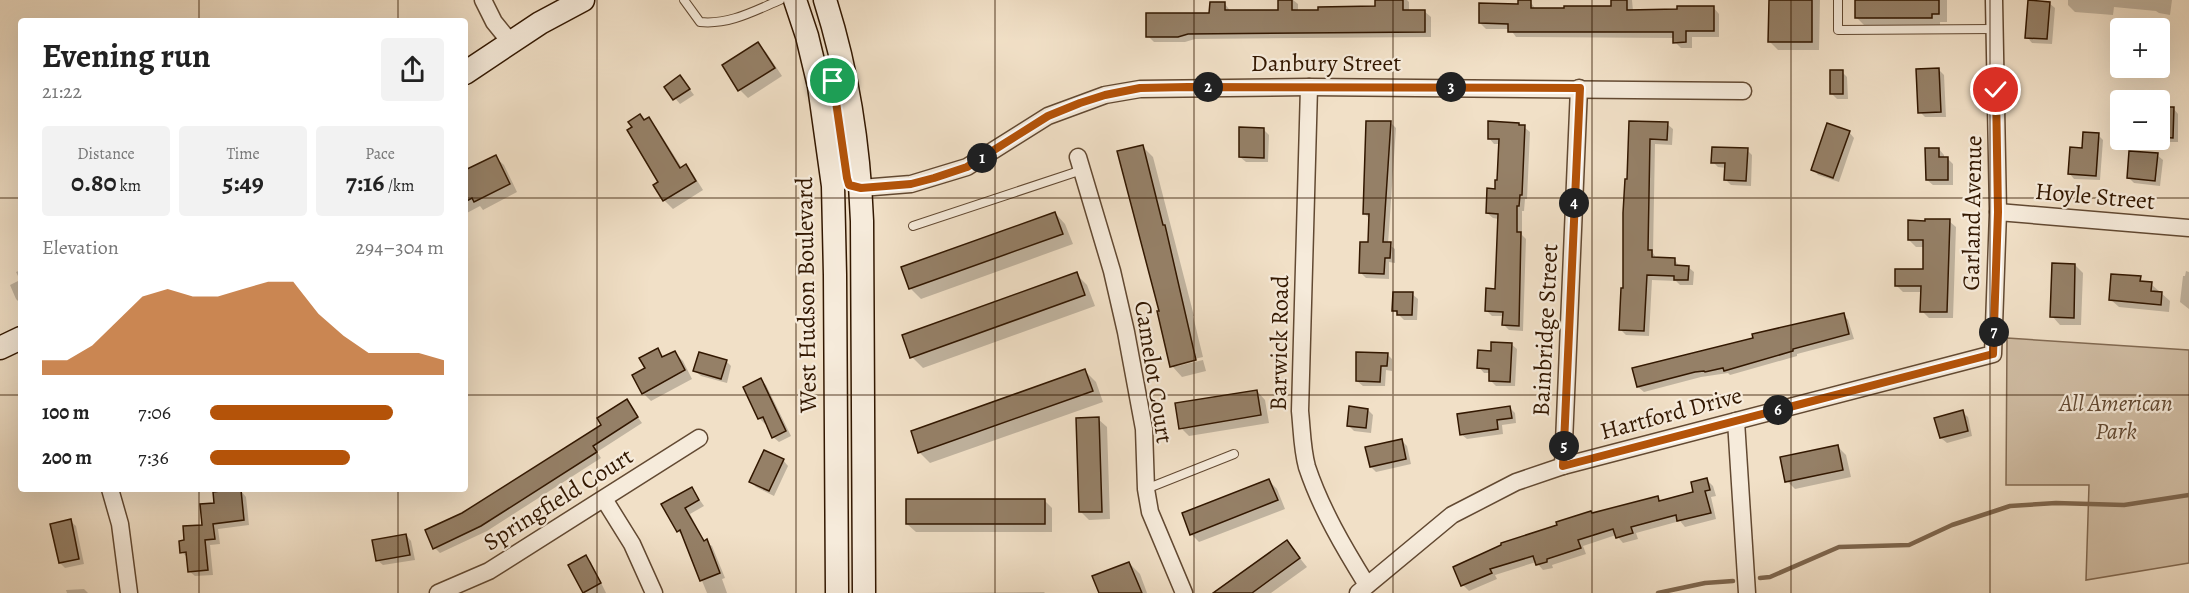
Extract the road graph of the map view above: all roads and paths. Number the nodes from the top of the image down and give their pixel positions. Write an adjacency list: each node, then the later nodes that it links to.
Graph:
1 (483, 0): 10 (street)
2 (583, 0): 10 (main road)
3 (684, 0): 4 (lane)
4 (780, 0)
5 (795, 0): 11 (main road, West Hudson Boulevard)
6 (825, 0): 17 (main road)
7 (1838, 0): 9 (lane)
8 (1994, 0): 9 (street, Garland Avenue)
9 (1995, 29): 18 (street, Garland Avenue)
10 (511, 44): 12 (main road)
11 (813, 62): 17 (lane); 35 (main road, West Hudson Boulevard)
12 (468, 71)
13 (1309, 87): 14 (street, Danbury Street); 17 (street, Danbury Street); 31 (street, Barwick Road)
14 (1580, 88): 15 (street, Danbury Street); 27 (street, Bainbridge Street)
15 (1743, 91)
16 (1080, 163): 19 (lane); 28 (street, Camelot Court)
17 (861, 188): 36 (main road)
18 (1998, 212): 20 (street, Hoyle Street); 23 (street, Garland Avenue)
19 (913, 226)
20 (2189, 228)
21 (18, 339): 22 (main road)
22 (0, 348)
23 (1993, 354): 24 (street, Hartford Drive)
24 (1736, 421): 27 (street, Hartford Drive); 38 (street)
25 (699, 438): 30 (street, Springfield Court)
26 (1234, 454): 28 (lane)
27 (1563, 466): 31 (street, Hartford Drive)
28 (1146, 489): 37 (street, Camelot Court)
29 (111, 492): 32 (street)
30 (604, 500): 33 (street, Springfield Court); 34 (street)
31 (1362, 589)
32 (129, 593)
33 (438, 593)
34 (654, 593)
35 (837, 593)
36 (864, 593)
37 (1184, 593)
38 (1747, 593)

